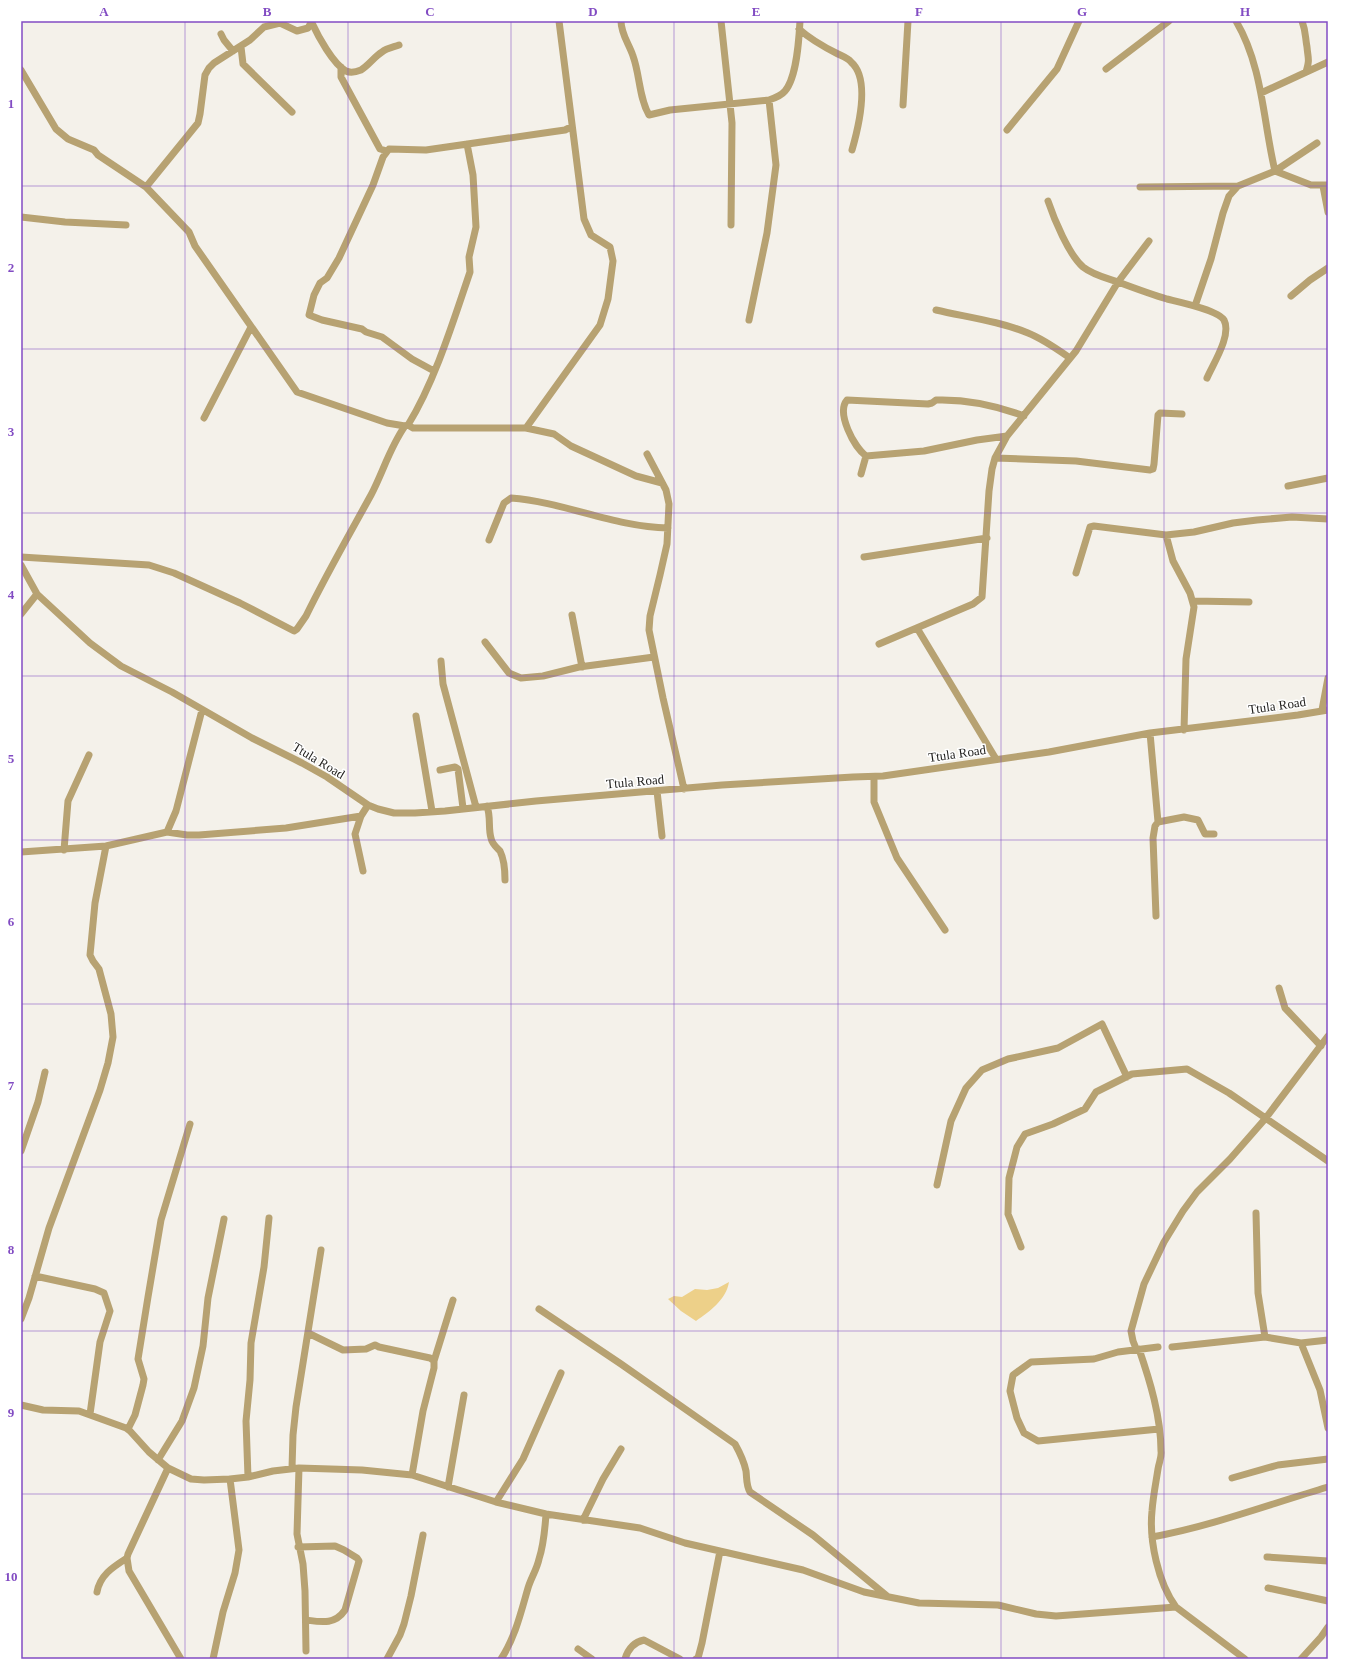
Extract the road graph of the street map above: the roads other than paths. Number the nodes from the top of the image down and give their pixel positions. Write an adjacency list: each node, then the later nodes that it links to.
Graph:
1 (559, 21): 26 (street)
2 (621, 21): 23 (street)
3 (721, 21): 23 (street)
4 (908, 21): 24 (street)
5 (1080, 21): 27 (street)
6 (1169, 21): 18 (street)
7 (1236, 21): 21 (street)
8 (1302, 21): 20 (street)
9 (312, 22): 10 (street); 17 (street)
10 (261, 24): 14 (street)
11 (800, 25): 22 (street); 30 (street)
12 (221, 34): 15 (street)
13 (399, 45): 17 (street)
14 (241, 47): 15 (street); 25 (street)
15 (233, 51): 35 (street)
16 (1328, 62): 20 (street)
17 (341, 67): 31 (street)
18 (1106, 69)
19 (21, 70): 35 (street)
20 (1306, 72): 21 (street)
21 (1261, 93): 32 (street)
22 (769, 100): 23 (street); 48 (street)
23 (731, 104): 41 (street)
24 (904, 105)
25 (292, 112)
26 (571, 127): 29 (street); 57 (street)
27 (1007, 130)
28 (1316, 143): 32 (street)
29 (467, 144): 31 (street); 51 (street)
30 (852, 150)
31 (387, 151): 51 (street)
32 (1275, 171): 33 (street); 34 (street)
33 (1325, 185): 38 (street)
34 (1238, 186): 36 (street); 46 (street)
35 (146, 187): 49 (street)
36 (1140, 187)
37 (1048, 201): 44 (street)
38 (1328, 212)
39 (21, 217): 40 (street)
40 (126, 225)
41 (732, 225)
42 (1149, 241): 44 (street)
43 (1328, 268): 45 (street)
44 (1118, 282): 46 (street); 50 (street)
45 (1291, 296)
46 (1195, 306): 52 (street)
47 (936, 310): 50 (street)
48 (748, 320)
49 (251, 327): 55 (street); 56 (street)
50 (1070, 358): 54 (street)
51 (434, 371): 56 (street)
52 (1207, 378)
53 (1182, 414): 61 (street)
54 (1024, 416): 58 (street); 60 (street)
55 (204, 418)
56 (406, 426): 57 (street); 71 (street)
57 (526, 428): 64 (street)
58 (1007, 436): 60 (street); 61 (street)
59 (647, 454): 64 (street)
60 (866, 456): 62 (street)
61 (995, 458): 69 (street)
62 (861, 474)
63 (1328, 478): 65 (street)
64 (662, 483): 67 (street)
65 (1288, 486)
66 (1328, 519): 68 (street)
67 (668, 528): 70 (street); 83 (street)
68 (1166, 535): 74 (street); 76 (street)
69 (987, 538): 72 (street); 80 (street)
70 (489, 540)
71 (21, 557)
72 (864, 557)
73 (21, 565): 75 (street, Ttula Road)
74 (1076, 574)
75 (37, 594): 78 (street); 87 (street, Ttula Road)
76 (1193, 600): 77 (street); 90 (street)
77 (1248, 602)
78 (21, 614)
79 (572, 615): 85 (street)
80 (917, 628): 82 (street); 93 (street)
81 (485, 642): 85 (street)
82 (879, 644)
83 (654, 657): 85 (street); 96 (street)
84 (441, 661): 100 (street)
85 (582, 667)
86 (1328, 678): 88 (street)
87 (202, 710): 98 (street, Ttula Road); 105 (street)
88 (1325, 710): 90 (street, Ttula Road)
89 (416, 716): 102 (street)
90 (1184, 730): 91 (street, Ttula Road)
91 (1150, 733): 93 (street, Ttula Road); 104 (street)
92 (89, 755): 109 (street)
93 (996, 760): 95 (street, Ttula Road)
94 (440, 770): 101 (street)
95 (874, 777): 96 (street, Ttula Road); 114 (street)
96 (684, 789): 97 (street, Ttula Road)
97 (657, 791): 99 (street, Ttula Road); 107 (street)
98 (368, 805): 102 (street, Ttula Road); 103 (street)
99 (487, 806): 100 (street, Ttula Road); 112 (street)
100 (476, 807): 101 (street, Ttula Road)
101 (463, 808): 102 (street, Ttula Road)
102 (432, 812)
103 (361, 816): 105 (street); 111 (street)
104 (1158, 822): 106 (street); 113 (street)
105 (168, 832): 108 (street)
106 (1214, 834)
107 (662, 836)
108 (106, 846): 109 (street); 130 (street)
109 (64, 850): 110 (street)
110 (21, 852)
111 (362, 871)
112 (505, 880)
113 (1156, 916)
114 (945, 930)
115 (1279, 988): 117 (street)
116 (1328, 1036): 117 (street)
117 (1320, 1046): 120 (street)
118 (45, 1072): 122 (street)
119 (1127, 1077): 120 (street); 124 (street); 128 (street)
120 (1265, 1119): 123 (street); 140 (street)
121 (190, 1124): 147 (street)
122 (21, 1151)
123 (1328, 1161)
124 (937, 1185)
125 (1256, 1213): 135 (street)
126 (269, 1218): 155 (street)
127 (224, 1219): 151 (street)
128 (1021, 1247)
129 (321, 1250): 134 (street)
130 (35, 1276): 133 (street); 145 (street)
131 (453, 1300): 141 (street)
132 (539, 1310): 172 (street)
133 (21, 1319)
134 (308, 1333): 141 (street); 153 (street)
135 (1265, 1337): 137 (street); 139 (street)
136 (1328, 1340): 137 (street)
137 (1301, 1343): 146 (street)
138 (1158, 1347): 140 (street)
139 (1172, 1347)
140 (1137, 1348): 148 (street); 148 (street)
141 (434, 1361): 154 (street)
142 (561, 1373): 160 (street)
143 (464, 1395): 158 (street)
144 (21, 1405): 145 (street)
145 (90, 1414): 147 (street)
146 (1328, 1426)
147 (128, 1429): 151 (street)
148 (1160, 1429): 164 (street)
149 (621, 1449): 162 (street)
150 (1328, 1459): 156 (street)
151 (158, 1460): 152 (street)
152 (168, 1468): 157 (street); 168 (street)
153 (296, 1468): 154 (street); 155 (street); 165 (street)
154 (412, 1475): 158 (street)
155 (248, 1477): 157 (street)
156 (1232, 1478)
157 (230, 1479): 180 (street)
158 (448, 1487): 160 (street)
159 (1328, 1487): 164 (street)
160 (496, 1502): 161 (street)
161 (546, 1514): 162 (street); 182 (street)
162 (583, 1520): 166 (street)
163 (423, 1535): 181 (street)
164 (1152, 1537): 174 (street)
165 (298, 1547): 175 (street); 175 (street)
166 (720, 1551): 172 (street); 186 (street)
167 (1266, 1557): 169 (street)
168 (127, 1558): 171 (street); 179 (street)
169 (1328, 1561)
170 (1268, 1588): 173 (street)
171 (97, 1592)
172 (889, 1598): 174 (street)
173 (1328, 1601)
174 (1176, 1607): 187 (street)
175 (306, 1620): 178 (street)
176 (1328, 1627): 188 (street)
177 (578, 1648): 183 (street)
178 (306, 1651)
179 (181, 1659)
180 (213, 1659)
181 (387, 1659)
182 (501, 1659)
183 (592, 1659)
184 (625, 1659): 185 (street)
185 (680, 1659)
186 (696, 1659)
187 (1245, 1659)
188 (1301, 1659)

